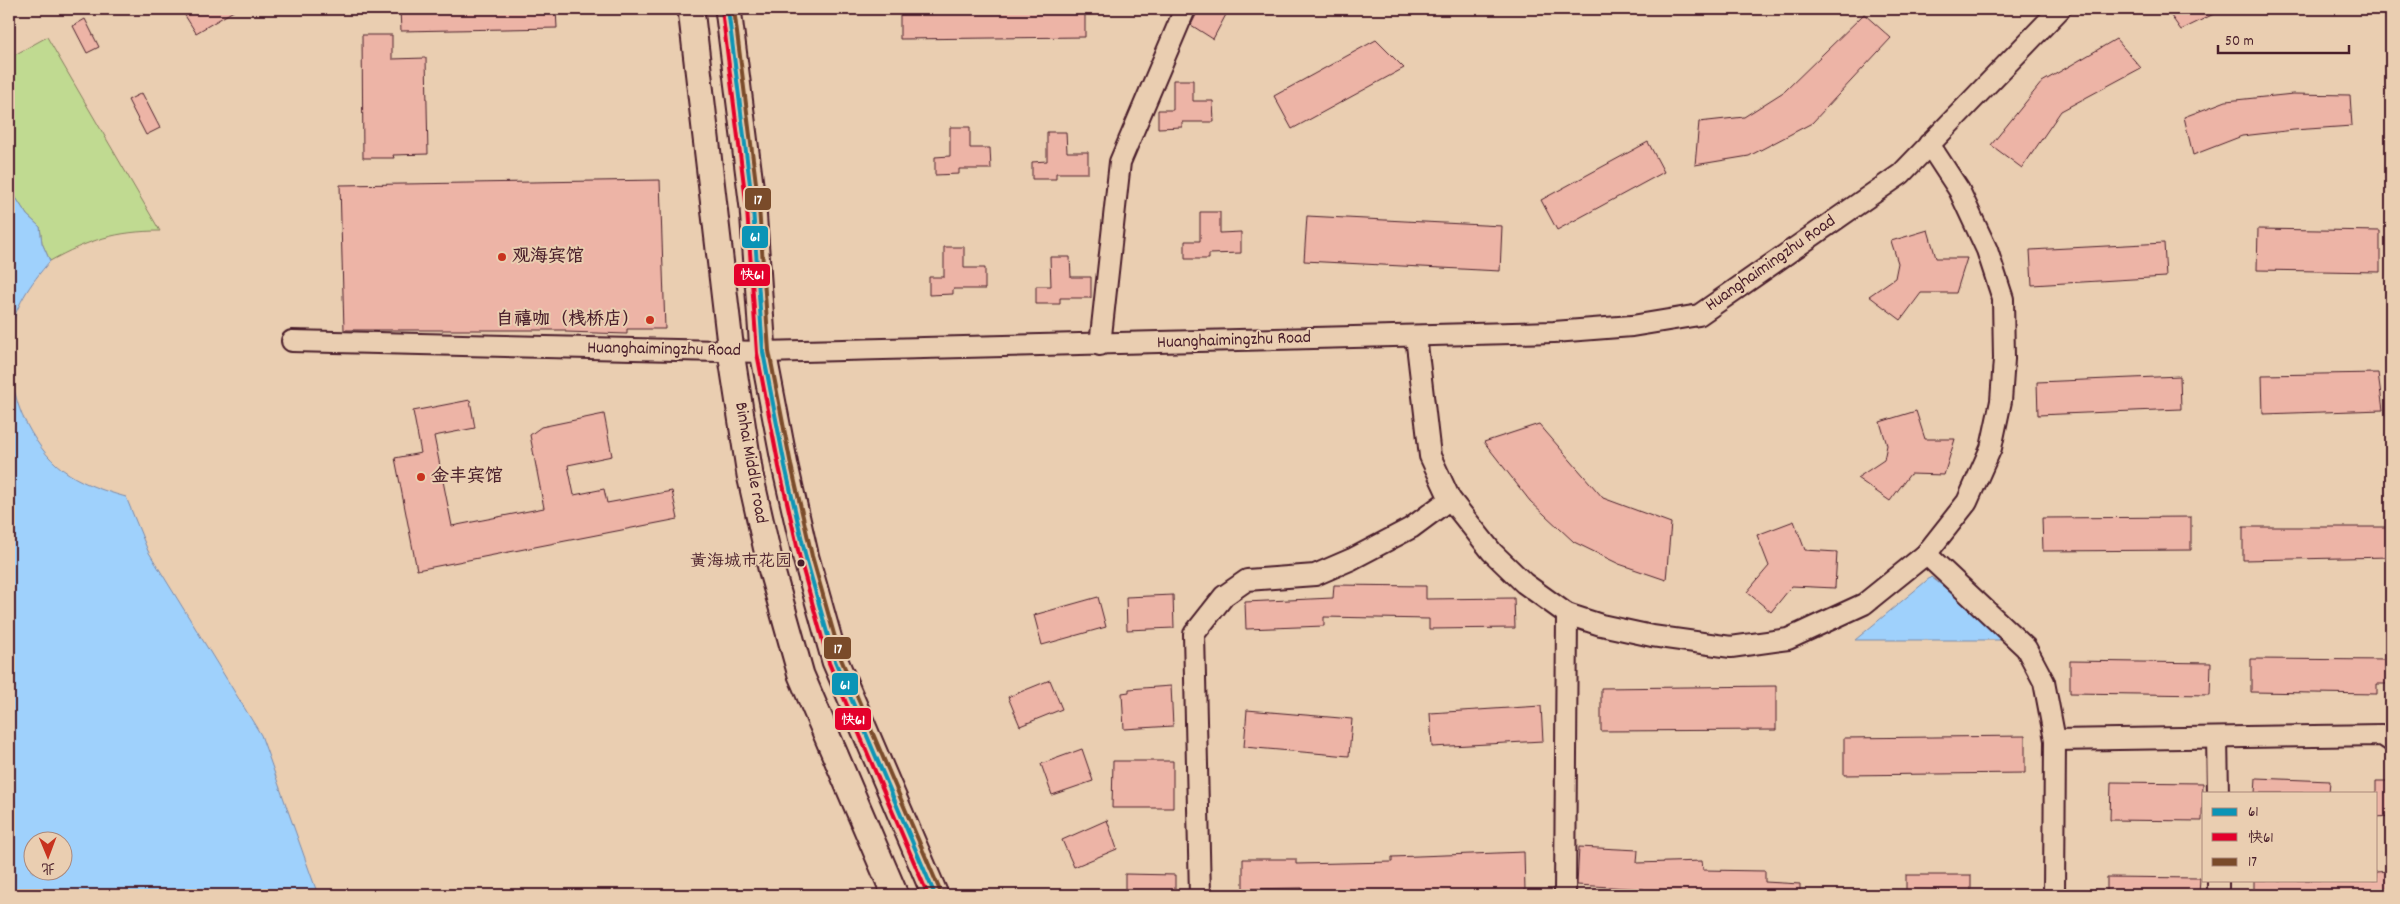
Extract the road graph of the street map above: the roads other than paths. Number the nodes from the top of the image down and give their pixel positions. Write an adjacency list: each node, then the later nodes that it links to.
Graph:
1 (691, 9): 9 (main road, Binhai Middle road)
2 (728, 9): 10 (main road, Binhai Middle road)
3 (1185, 9): 8 (street)
4 (2060, 9): 5 (street, Huanghaimingzhu Road)
5 (1929, 144): 6 (street, Huanghaimingzhu Road); 12 (street)
6 (1416, 336): 8 (street, Huanghaimingzhu Road); 11 (street)
7 (292, 342): 9 (street, Huanghaimingzhu Road)
8 (1100, 345): 10 (street, Huanghaimingzhu Road)
9 (731, 352): 10 (street, Huanghaimingzhu Road); 19 (main road, Binhai Middle road)
10 (763, 352): 20 (main road, Binhai Middle road)
11 (1450, 499): 13 (street); 21 (street)
12 (1926, 554): 13 (street); 15 (street)
13 (1567, 614): 22 (street)
14 (2217, 738): 15 (street); 16 (street); 17 (street)
15 (2055, 740): 23 (street)
16 (2391, 741)
17 (2218, 792)
18 (2218, 882): 24 (street)
19 (895, 895)
20 (935, 895)
21 (1200, 895)
22 (1565, 895)
23 (2054, 895)
24 (2218, 895)

